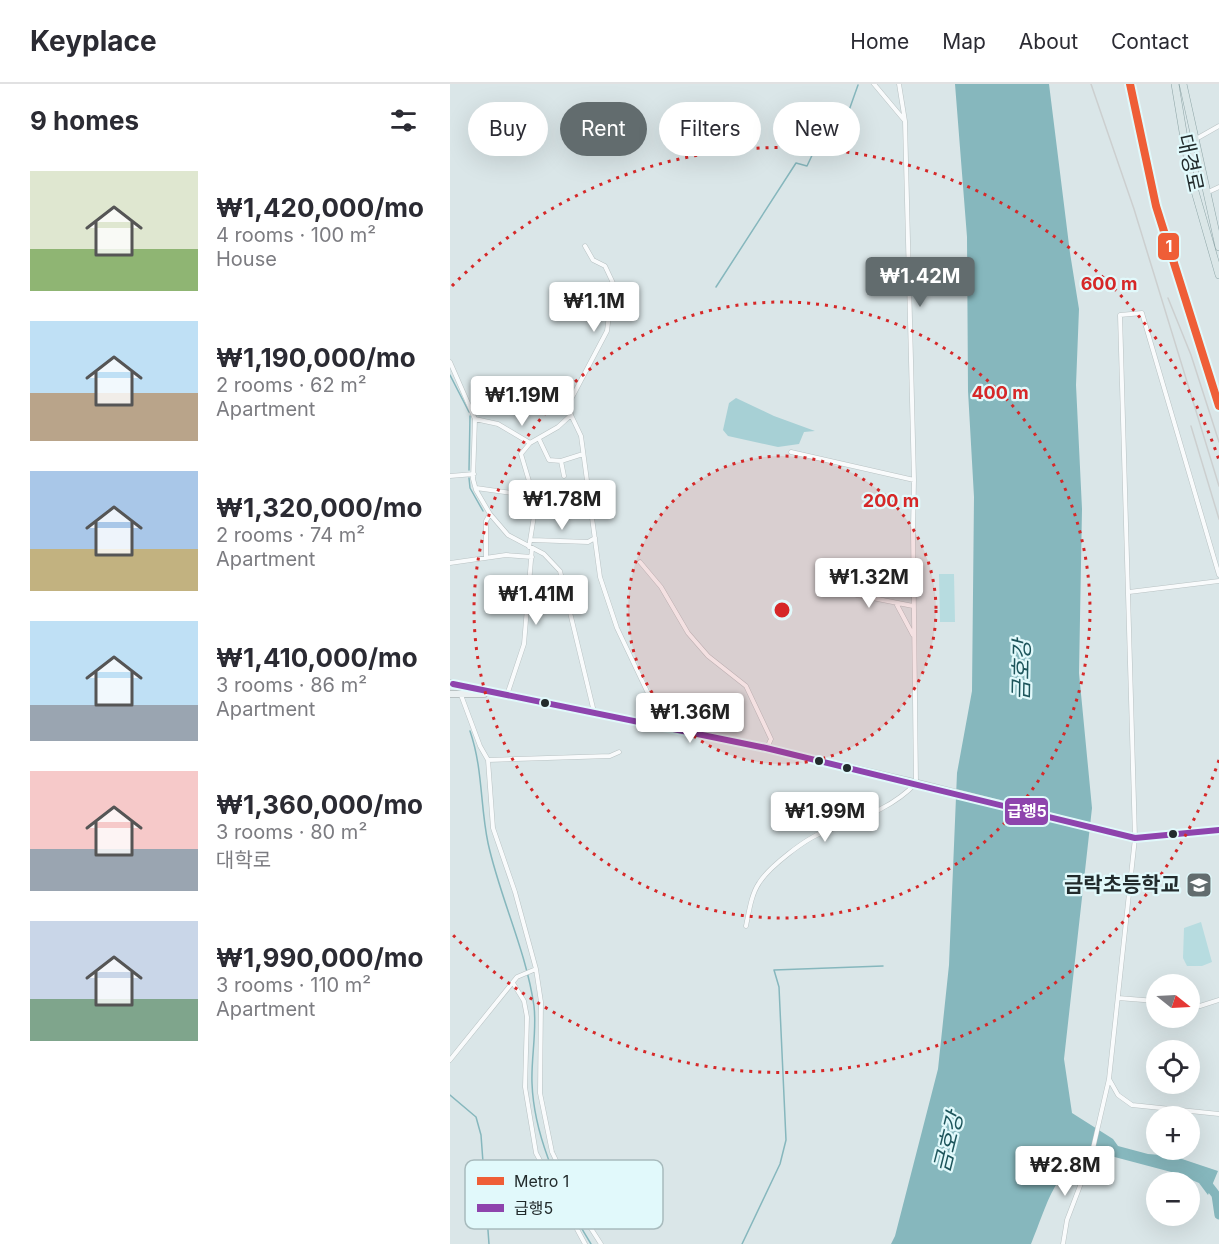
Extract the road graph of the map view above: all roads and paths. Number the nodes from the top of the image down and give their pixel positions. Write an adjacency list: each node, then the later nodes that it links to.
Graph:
1 (874, 84): 5 (street)
2 (899, 84): 5 (street)
3 (1175, 84): 12 (main road, 대경로)
4 (1183, 84): 7 (main road, 대경로)
5 (905, 121): 24 (street)
6 (1219, 126): 7 (street)
7 (1194, 140): 9 (main road, 대경로)
8 (1219, 187): 9 (street)
9 (1205, 194): 11 (main road, 대경로)
10 (585, 246): 14 (street)
11 (1219, 247)
12 (1219, 275)
13 (450, 362): 15 (street)
14 (571, 416): 16 (street); 19 (street)
15 (475, 419): 17 (street); 21 (street)
16 (539, 439): 17 (street); 20 (street)
17 (530, 443): 26 (street)
18 (791, 452): 24 (street)
19 (584, 454): 20 (street); 28 (street)
20 (561, 461): 23 (street)
21 (474, 474): 22 (street); 27 (street)
22 (450, 476)
23 (564, 476)
24 (914, 480): 43 (street)
25 (547, 483): 26 (street)
26 (528, 487): 27 (street); 30 (street)
27 (476, 488): 29 (street)
28 (592, 512): 30 (street); 31 (street)
29 (490, 514): 33 (street); 34 (street)
30 (534, 516): 32 (street)
31 (595, 538): 32 (street); 51 (street)
32 (532, 540): 33 (street)
33 (531, 548): 35 (street); 50 (street)
34 (486, 557): 35 (street); 37 (street)
35 (532, 557): 49 (street)
36 (640, 562): 52 (street)
37 (450, 563)
38 (1219, 575): 41 (street)
39 (1219, 581): 41 (street)
40 (827, 589): 42 (street)
41 (1129, 592): 57 (street)
42 (896, 604): 43 (street); 44 (street)
43 (913, 606): 44 (street)
44 (914, 638): 55 (street)
45 (451, 684): 46 (main road)
46 (493, 693): 48 (main road); 49 (main road)
47 (450, 694): 48 (main road)
48 (461, 695): 54 (street)
49 (507, 696): 50 (main road)
50 (594, 712): 51 (main road)
51 (656, 725): 52 (main road)
52 (766, 748): 55 (main road)
53 (619, 752): 54 (street)
54 (488, 760): 59 (street)
55 (916, 783): 57 (main road); 58 (street)
56 (1219, 830): 57 (main road)
57 (1136, 838): 61 (street)
58 (746, 926)
59 (536, 969): 60 (street); 69 (street)
60 (513, 983): 65 (street); 68 (street)
61 (1118, 998): 62 (street); 66 (street)
62 (1146, 1000)
63 (1219, 1000): 64 (street)
64 (1200, 1006)
65 (450, 1060)
66 (1109, 1079): 67 (street); 74 (street)
67 (1219, 1114)
68 (539, 1160)
69 (556, 1160)
70 (577, 1229): 72 (street)
71 (591, 1229): 73 (street)
72 (585, 1244)
73 (601, 1244)
74 (1063, 1244)

